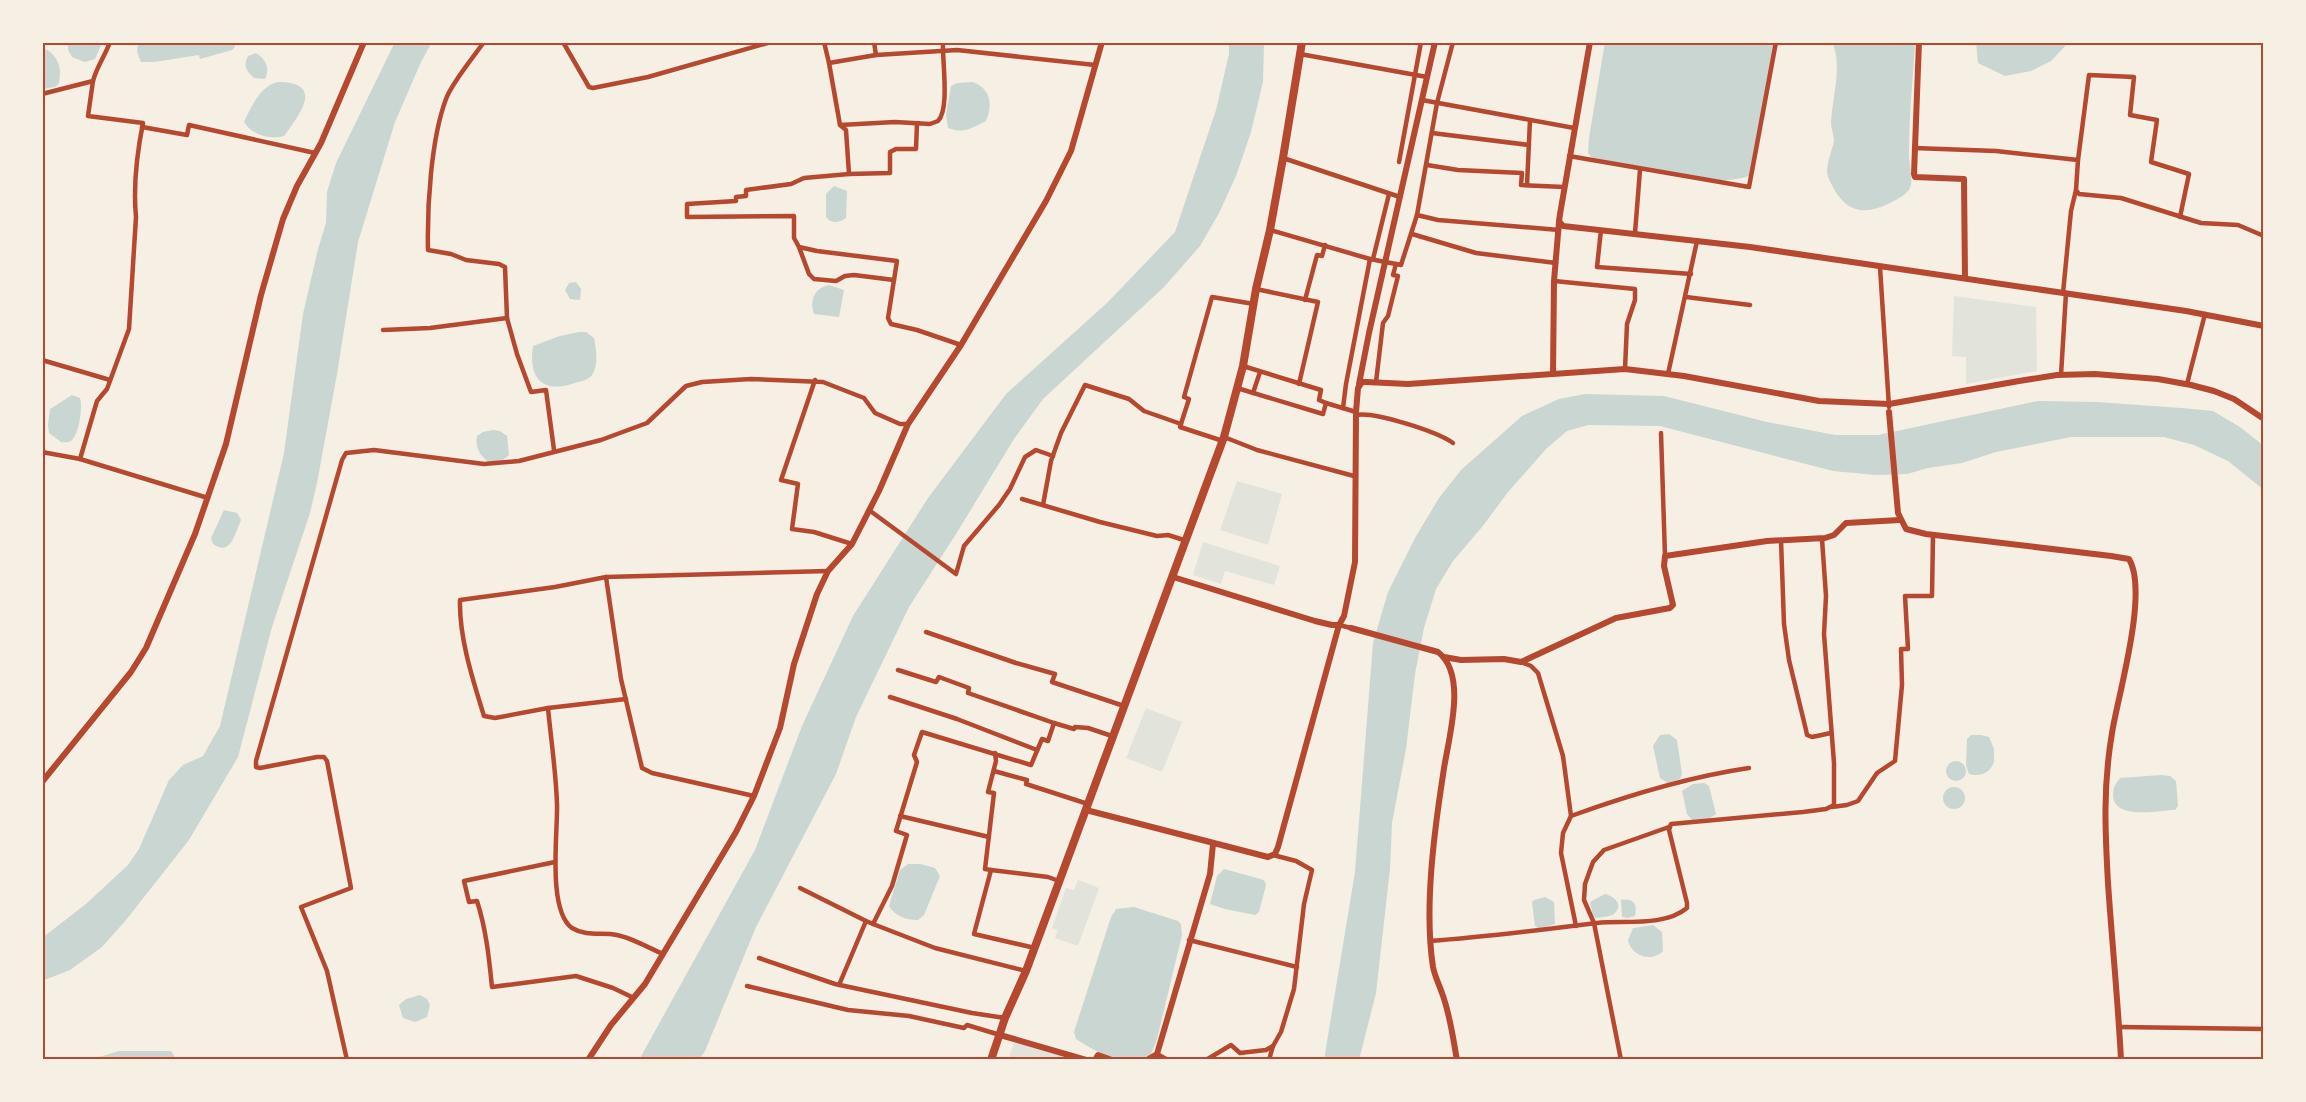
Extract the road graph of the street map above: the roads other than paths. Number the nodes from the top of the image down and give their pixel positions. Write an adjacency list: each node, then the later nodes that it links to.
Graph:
1 (110, 42): 24 (street)
2 (364, 42): 36 (street)
3 (484, 42): 77 (street)
4 (563, 42): 5 (street)
5 (771, 42)
6 (824, 42): 20 (street)
7 (874, 42): 19 (street)
8 (943, 42): 17 (street)
9 (1102, 42): 21 (street)
10 (1302, 42): 18 (main road)
11 (1421, 42): 22 (street)
12 (1435, 42): 23 (street)
13 (1453, 42): 27 (street)
14 (1590, 42): 32 (street)
15 (1776, 42): 42 (street)
16 (1919, 42): 35 (street)
17 (942, 50): 19 (street); 21 (street); 29 (street)
18 (1300, 54): 22 (street); 38 (main road)
19 (876, 55): 20 (street)
20 (829, 63): 30 (street)
21 (1095, 65): 80 (street)
22 (1414, 75): 23 (street); 40 (street)
23 (1427, 77): 26 (street)
24 (93, 81): 25 (street); 31 (street)
25 (42, 94)
26 (1422, 100): 27 (street); 48 (street)
27 (1437, 103): 28 (street); 33 (street)
28 (1530, 120): 32 (street); 34 (street)
29 (917, 123): 30 (street); 43 (street)
30 (840, 125): 43 (street)
31 (142, 127): 36 (street); 88 (street)
32 (1574, 128): 37 (street)
33 (1432, 133): 34 (street); 41 (street)
34 (1529, 145): 44 (street)
35 (1914, 148): 39 (street); 67 (street)
36 (315, 153): 112 (street)
37 (1569, 156): 42 (street); 45 (street)
38 (1283, 158): 47 (street); 52 (main road)
39 (2078, 160): 46 (street); 50 (street)
40 (1399, 162)
41 (1427, 165): 44 (street); 49 (street)
42 (1640, 170): 56 (street)
43 (849, 174): 60 (street)
44 (1527, 185): 45 (street)
45 (1564, 188): 51 (street)
46 (2076, 190): 50 (street); 71 (street)
47 (1389, 194): 48 (street); 61 (street)
48 (1401, 197): 62 (street)
49 (1417, 215): 53 (street); 55 (street)
50 (2180, 217): 57 (street)
51 (1559, 221): 53 (street); 54 (street)
52 (1270, 230): 59 (street); 70 (main road)
53 (1558, 230): 63 (street)
54 (1600, 230): 56 (street); 66 (street)
55 (1412, 234): 63 (street); 64 (street)
56 (1635, 234): 58 (street)
57 (2264, 236)
58 (1698, 241): 65 (street); 66 (street)
59 (1325, 245): 61 (street); 73 (street)
60 (799, 247): 68 (street); 68 (street)
61 (1372, 259): 62 (street); 98 (street)
62 (1385, 262): 64 (street); 93 (street)
63 (1556, 263): 69 (street)
64 (1396, 264): 90 (street)
65 (1880, 267): 67 (street); 97 (street)
66 (1691, 274): 72 (street)
67 (1965, 278): 71 (street)
68 (894, 279): 80 (street)
69 (1554, 281): 83 (street); 85 (street)
70 (1256, 289): 73 (street); 74 (main road)
71 (2065, 293): 76 (street); 87 (street)
72 (1686, 297): 75 (street); 86 (street)
73 (1305, 300): 91 (street)
74 (1254, 304): 82 (main road); 103 (street)
75 (1749, 305)
76 (2205, 314): 78 (street); 92 (street)
77 (507, 318): 79 (street); 107 (street)
78 (2264, 326)
79 (383, 330)
80 (961, 345): 102 (street)
81 (42, 360): 88 (street)
82 (1243, 366): 84 (street); 94 (main road)
83 (1625, 369): 85 (street); 86 (street)
84 (1260, 372): 91 (street); 95 (street)
85 (1553, 374): 90 (street)
86 (1668, 374): 97 (street)
87 (2061, 375): 92 (street); 97 (street)
88 (110, 380): 110 (street)
89 (814, 380): 102 (street); 107 (street); 121 (street)
90 (1376, 382): 93 (street)
91 (1299, 384): 96 (street)
92 (2187, 384): 101 (street)
93 (1359, 385): 100 (street)
94 (1237, 388): 95 (street); 105 (main road)
95 (1253, 393): 96 (street)
96 (1326, 403): 98 (street)
97 (1889, 404): 99 (street)
98 (1343, 408): 100 (street)
99 (1889, 412): 116 (street)
100 (1356, 414): 106 (street); 111 (street)
101 (2264, 419)
102 (908, 424): 115 (street)
103 (1181, 424): 105 (street); 109 (street)
104 (1661, 433): 122 (street)
105 (1224, 439): 111 (street); 120 (main road)
106 (1452, 443)
107 (554, 450): 177 (street)
108 (42, 452): 110 (street)
109 (1053, 456): 114 (street); 115 (street)
110 (80, 459): 112 (street)
111 (1354, 476): 126 (street)
112 (208, 498): 143 (street)
113 (1022, 499): 114 (street)
114 (1043, 505): 120 (street)
115 (869, 510): 121 (street)
116 (1900, 520): 117 (street); 118 (street)
117 (1933, 535): 146 (street); 172 (street)
118 (1822, 539): 119 (street); 137 (street)
119 (1781, 540): 122 (street); 137 (street)
120 (1187, 541): 125 (main road)
121 (852, 544): 123 (street)
122 (1665, 556): 130 (street)
123 (828, 571): 124 (street); 144 (street)
124 (606, 577): 133 (street); 135 (street)
125 (1173, 577): 126 (street); 134 (main road)
126 (1339, 625): 127 (street); 152 (street)
127 (1351, 628): 129 (street)
128 (926, 632): 134 (street)
129 (1444, 657): 130 (street); 162 (street)
130 (1521, 662): 148 (street)
131 (898, 670): 136 (street)
132 (890, 697): 139 (street)
133 (626, 699): 135 (street); 144 (street)
134 (1124, 706): 138 (main road)
135 (548, 708): 153 (street)
136 (1054, 723): 138 (street); 139 (street)
137 (1831, 733): 146 (street)
138 (1112, 736): 145 (main road)
139 (1037, 750): 140 (street)
140 (994, 753): 142 (street); 147 (street)
141 (1749, 768): 148 (street)
142 (994, 771): 145 (street); 150 (street)
143 (42, 782)
144 (754, 796): 164 (street)
145 (1087, 807): 151 (street); 155 (main road)
146 (1832, 807): 149 (street)
147 (900, 816): 150 (street); 159 (street)
148 (1571, 816): 160 (street)
149 (1669, 827): 158 (street); 158 (street)
150 (989, 837): 154 (street)
151 (1213, 844): 152 (street); 161 (street)
152 (1273, 855): 166 (street)
153 (555, 862): 164 (street); 170 (street)
154 (991, 870): 155 (street); 163 (street)
155 (1059, 881): 163 (main road)
156 (800, 888): 157 (street)
157 (866, 921): 159 (street); 168 (street)
158 (1594, 923): 160 (street); 188 (street)
159 (873, 924): 167 (street)
160 (1576, 926): 162 (street)
161 (1189, 940): 166 (street); 176 (street)
162 (1430, 941): 187 (street)
163 (1035, 948): 167 (main road)
164 (663, 954): 170 (street)
165 (759, 958): 168 (street)
166 (1297, 967): 175 (street)
167 (1026, 971): 171 (main road)
168 (839, 985): 171 (street)
169 (747, 986): 174 (street)
170 (634, 998): 178 (street)
171 (1005, 1018): 174 (main road)
172 (2119, 1027): 173 (street); 189 (street)
173 (2264, 1029)
174 (1000, 1035): 179 (main road); 180 (street)
175 (1273, 1046): 185 (street); 186 (street)
176 (1157, 1054): 183 (street); 184 (street)
177 (346, 1060)
178 (588, 1060)
179 (991, 1060)
180 (1086, 1060)
181 (1095, 1060): 182 (street)
182 (1112, 1060)
183 (1147, 1060)
184 (1168, 1060)
185 (1206, 1060)
186 (1269, 1060)
187 (1457, 1060)
188 (1621, 1060)
189 (2121, 1060)

